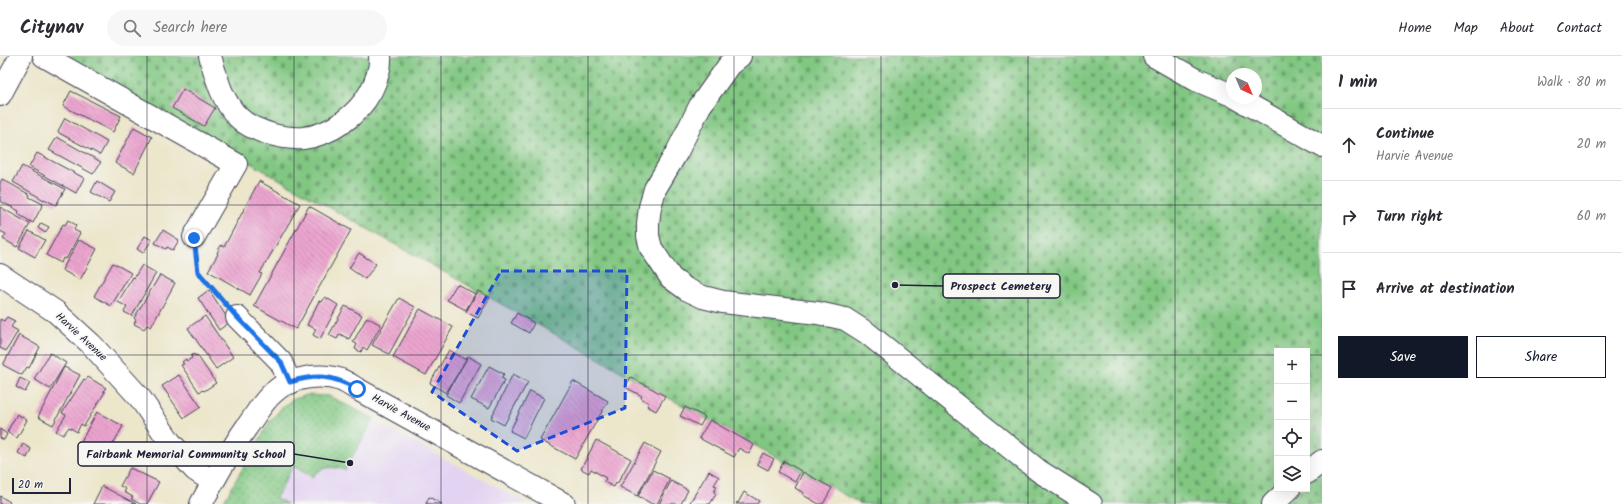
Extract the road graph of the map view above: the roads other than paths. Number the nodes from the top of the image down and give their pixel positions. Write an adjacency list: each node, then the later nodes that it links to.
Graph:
1 (21, 56): 8 (street)
2 (44, 56): 11 (street)
3 (210, 56): 4 (street)
4 (380, 56)
5 (740, 56): 21 (street)
6 (1154, 56): 7 (street)
7 (1226, 92)
8 (0, 95)
9 (1248, 104): 10 (street)
10 (1322, 146)
11 (194, 238)
12 (0, 275): 17 (street, Harvie Avenue)
13 (237, 317): 14 (street)
14 (290, 382): 17 (street, Harvie Avenue); 20 (street, Harvie Avenue)
15 (1322, 460): 16 (street)
16 (1310, 470)
17 (212, 481): 19 (street)
18 (1286, 492): 22 (street)
19 (201, 504)
20 (564, 504)
21 (1090, 504)
22 (1273, 504)

